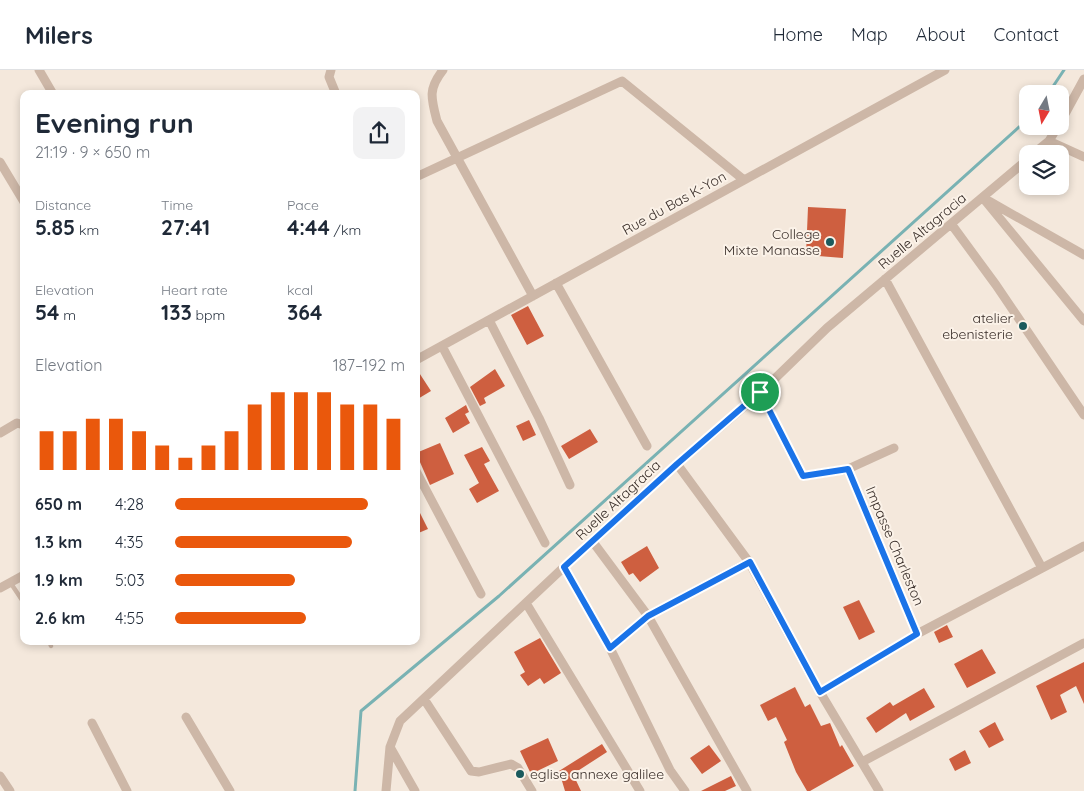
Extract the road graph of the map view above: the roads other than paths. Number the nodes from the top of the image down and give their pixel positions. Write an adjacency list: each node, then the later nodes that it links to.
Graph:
1 (39, 70): 6 (street)
2 (331, 70): 7 (street)
3 (443, 70): 12 (street)
4 (945, 70): 17 (street, Rue du Bas K-Yon)
5 (1084, 80): 8 (street)
6 (52, 90)
7 (334, 90)
8 (1069, 107)
9 (1052, 135): 10 (street)
10 (1048, 141): 11 (street); 13 (street)
11 (1043, 145)
12 (456, 157): 16 (street); 17 (street); 24 (street)
13 (1084, 157)
14 (0, 162): 18 (street)
15 (1019, 167): 19 (street, Ruelle Altagracia)
16 (420, 175)
17 (744, 180): 23 (street, Rue du Bas K-Yon)
18 (20, 195)
19 (983, 198): 20 (street, Ruelle Altagracia); 21 (street); 26 (street)
20 (952, 225): 22 (street, Ruelle Altagracia); 30 (street)
21 (1084, 254)
22 (885, 280): 29 (street, Ruelle Altagracia); 44 (street)
23 (556, 284): 24 (street, Rue du Bas K-Yon); 33 (street)
24 (533, 296): 25 (street, Rue du Bas K-Yon)
25 (489, 320): 27 (street, Rue du Bas K-Yon); 38 (street)
26 (1084, 320)
27 (442, 346): 28 (street, Rue du Bas K-Yon); 40 (street)
28 (420, 358)
29 (760, 392): 35 (street, Ruelle Altagracia); 36 (street)
30 (1084, 415)
31 (20, 423): 32 (street)
32 (0, 433)
33 (647, 446)
34 (894, 448): 36 (street)
35 (677, 464): 39 (street, Ruelle Altagracia); 42 (street)
36 (848, 469): 53 (street, Impasse Charleston)
37 (420, 479): 49 (street)
38 (570, 485)
39 (593, 542): 43 (street, Ruelle Altagracia); 52 (street)
40 (545, 543)
41 (1084, 546): 44 (street)
42 (750, 562): 52 (street); 56 (street)
43 (564, 567): 51 (street, Ruelle Altagracia); 55 (street)
44 (1042, 568): 53 (street)
45 (20, 577): 47 (street)
46 (0, 580): 47 (street)
47 (10, 582): 48 (street); 50 (lane)
48 (0, 588)
49 (481, 594)
50 (20, 597)
51 (526, 603): 57 (street, Ruelle Altagracia); 69 (street)
52 (648, 616): 55 (street); 71 (street)
53 (917, 634): 56 (street)
54 (1084, 643): 61 (street)
55 (610, 648): 70 (street)
56 (820, 692): 61 (street)
57 (424, 699): 60 (street, Ruelle Altagracia); 68 (street)
58 (186, 717): 65 (street)
59 (92, 723): 64 (street)
60 (390, 747): 66 (street, Ruelle Altagracia); 67 (street)
61 (862, 762): 72 (street)
62 (0, 776): 63 (street)
63 (10, 791)
64 (126, 791)
65 (230, 791)
66 (386, 791)
67 (414, 791)
68 (532, 791)
69 (640, 791)
70 (685, 791)
71 (748, 791)
72 (879, 791)

